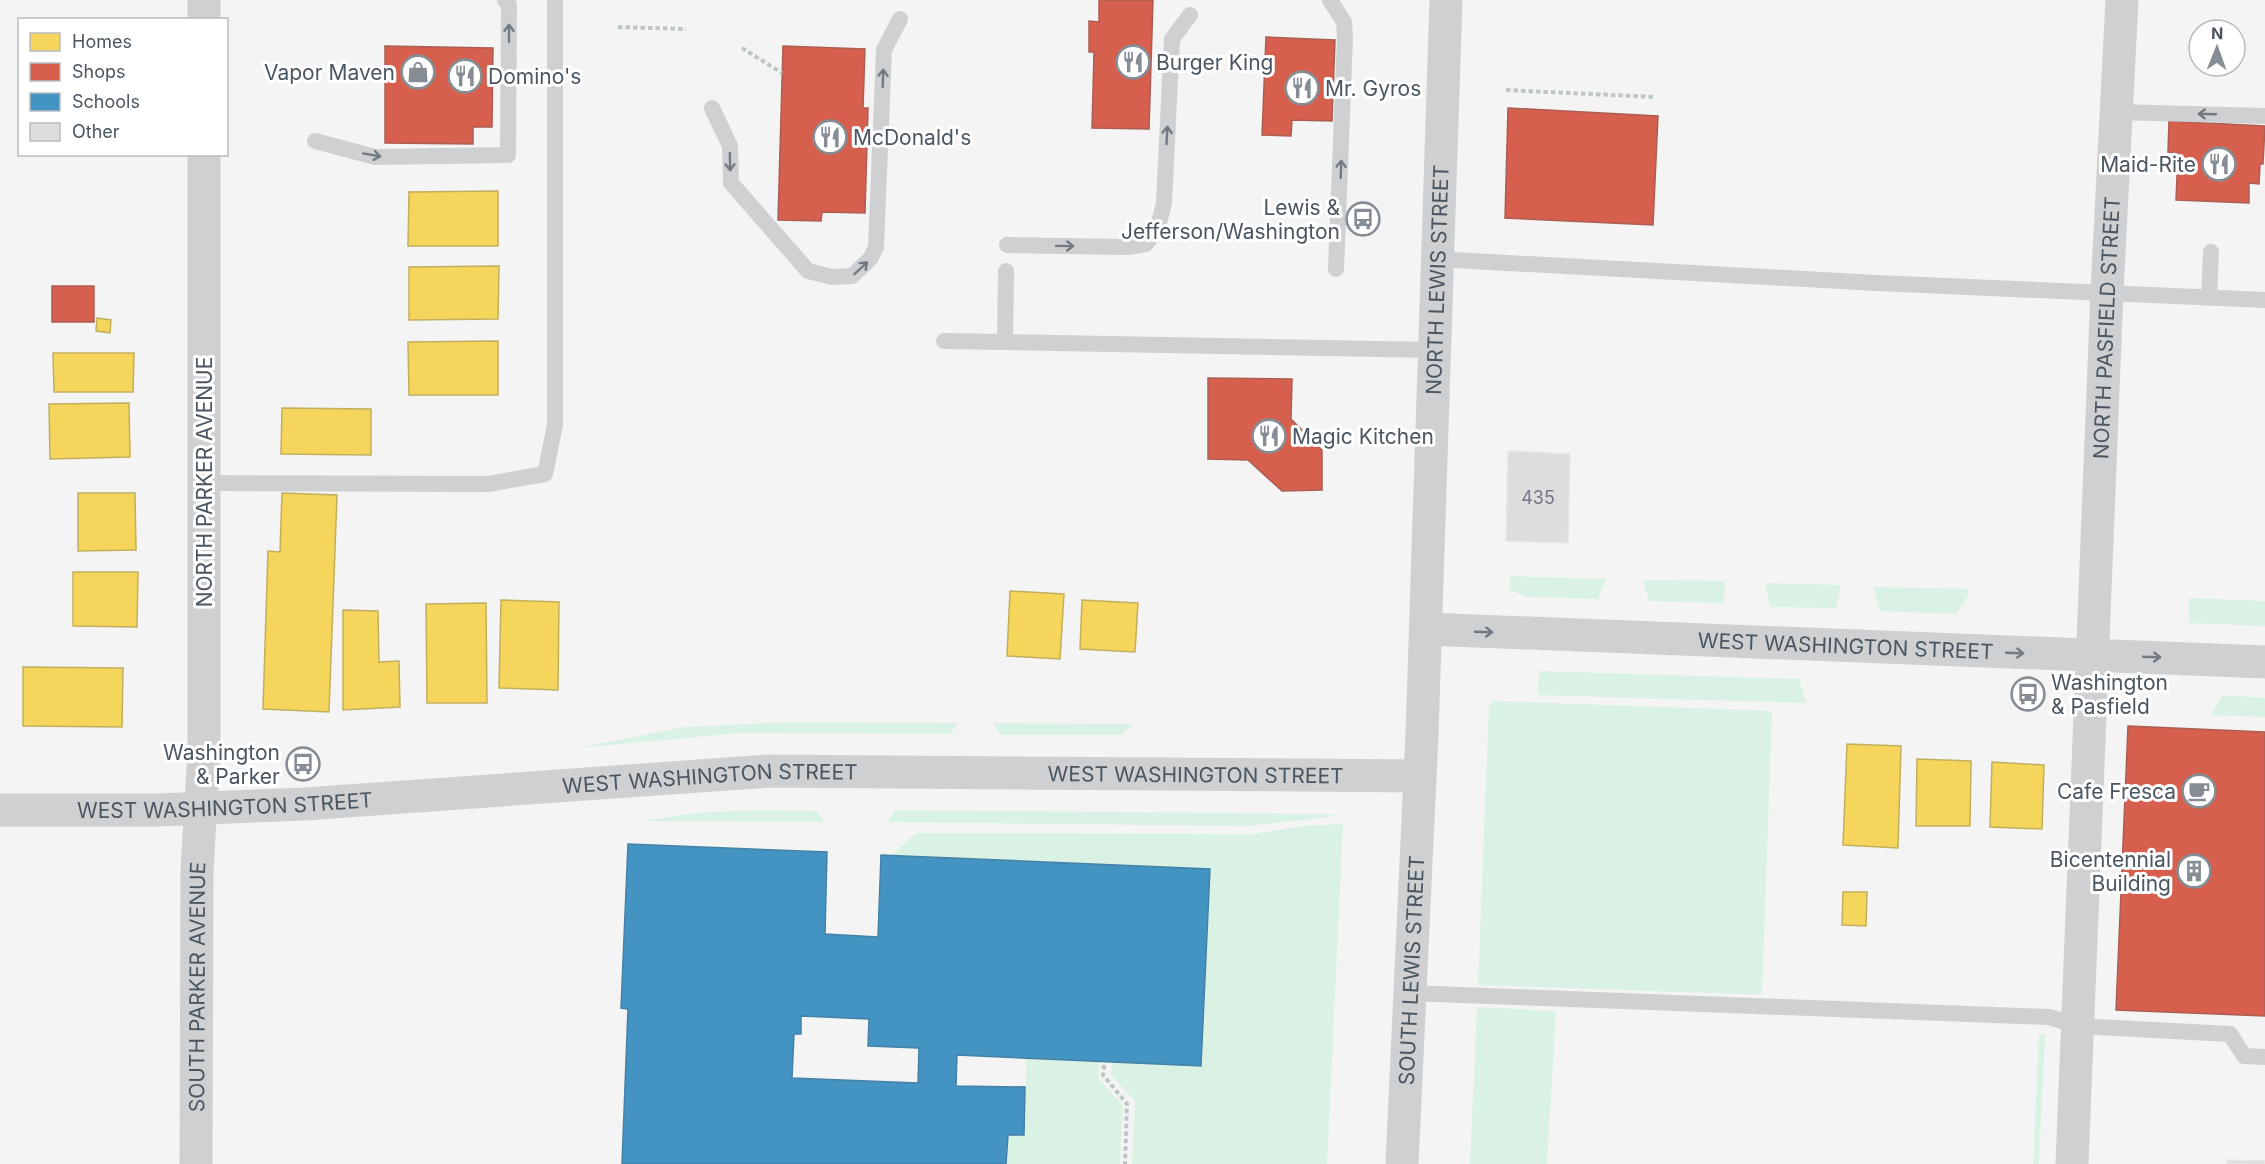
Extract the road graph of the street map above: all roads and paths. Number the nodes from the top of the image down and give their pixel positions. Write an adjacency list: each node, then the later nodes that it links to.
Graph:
1 (204, 0): 8 (street)
2 (505, 0): 19 (lane, one-way to 2)
3 (555, 0): 32 (lane)
4 (1330, 0): 24 (lane, one-way to 4)
5 (1446, 0): 23 (street, NORTH LEWIS STREET)
6 (2122, 0): 17 (street, NORTH PASFIELD STREET)
7 (1190, 15): 21 (lane, one-way to 7)
8 (204, 18)
9 (900, 19): 16 (lane, one-way to 9)
10 (618, 27): 11 (path)
11 (686, 29)
12 (742, 48): 13 (path)
13 (782, 73)
14 (1506, 90): 15 (path)
15 (1655, 97)
16 (712, 108)
17 (2116, 112): 18 (lane, one-way to 17); 26 (street, NORTH PASFIELD STREET)
18 (2265, 116)
19 (315, 141)
20 (204, 156): 32 (street, NORTH PARKER AVENUE)
21 (1007, 245)
22 (2211, 252): 27 (lane)
23 (1437, 259): 26 (lane); 31 (street, NORTH LEWIS STREET)
24 (1336, 269)
25 (1006, 271): 30 (lane)
26 (2107, 291): 27 (lane); 34 (street, NORTH PASFIELD STREET)
27 (2209, 298): 28 (lane)
28 (2265, 300)
29 (944, 341): 30 (lane)
30 (1005, 342): 31 (lane)
31 (1433, 351): 33 (street, NORTH LEWIS STREET)
32 (204, 483): 37 (street, NORTH PARKER AVENUE)
33 (1426, 629): 34 (street, WEST WASHINGTON STREET, one-way to 34); 36 (street, NORTH LEWIS STREET)
34 (2093, 655): 35 (street, WEST WASHINGTON STREET, one-way to 35); 40 (street, NORTH PASFIELD STREET)
35 (2265, 662)
36 (1419, 776): 37 (street, WEST WASHINGTON STREET); 39 (street, SOUTH LEWIS STREET)
37 (199, 809): 38 (street, WEST WASHINGTON STREET); 43 (street, SOUTH PARKER AVENUE)
38 (0, 810)
39 (1409, 993): 40 (lane); 45 (street, SOUTH LEWIS STREET)
40 (2078, 1026): 41 (lane); 46 (street, NORTH PASFIELD STREET)
41 (2265, 1057)
42 (1104, 1065): 44 (path)
43 (196, 1164)
44 (1125, 1164)
45 (1402, 1164)
46 (2072, 1164)

